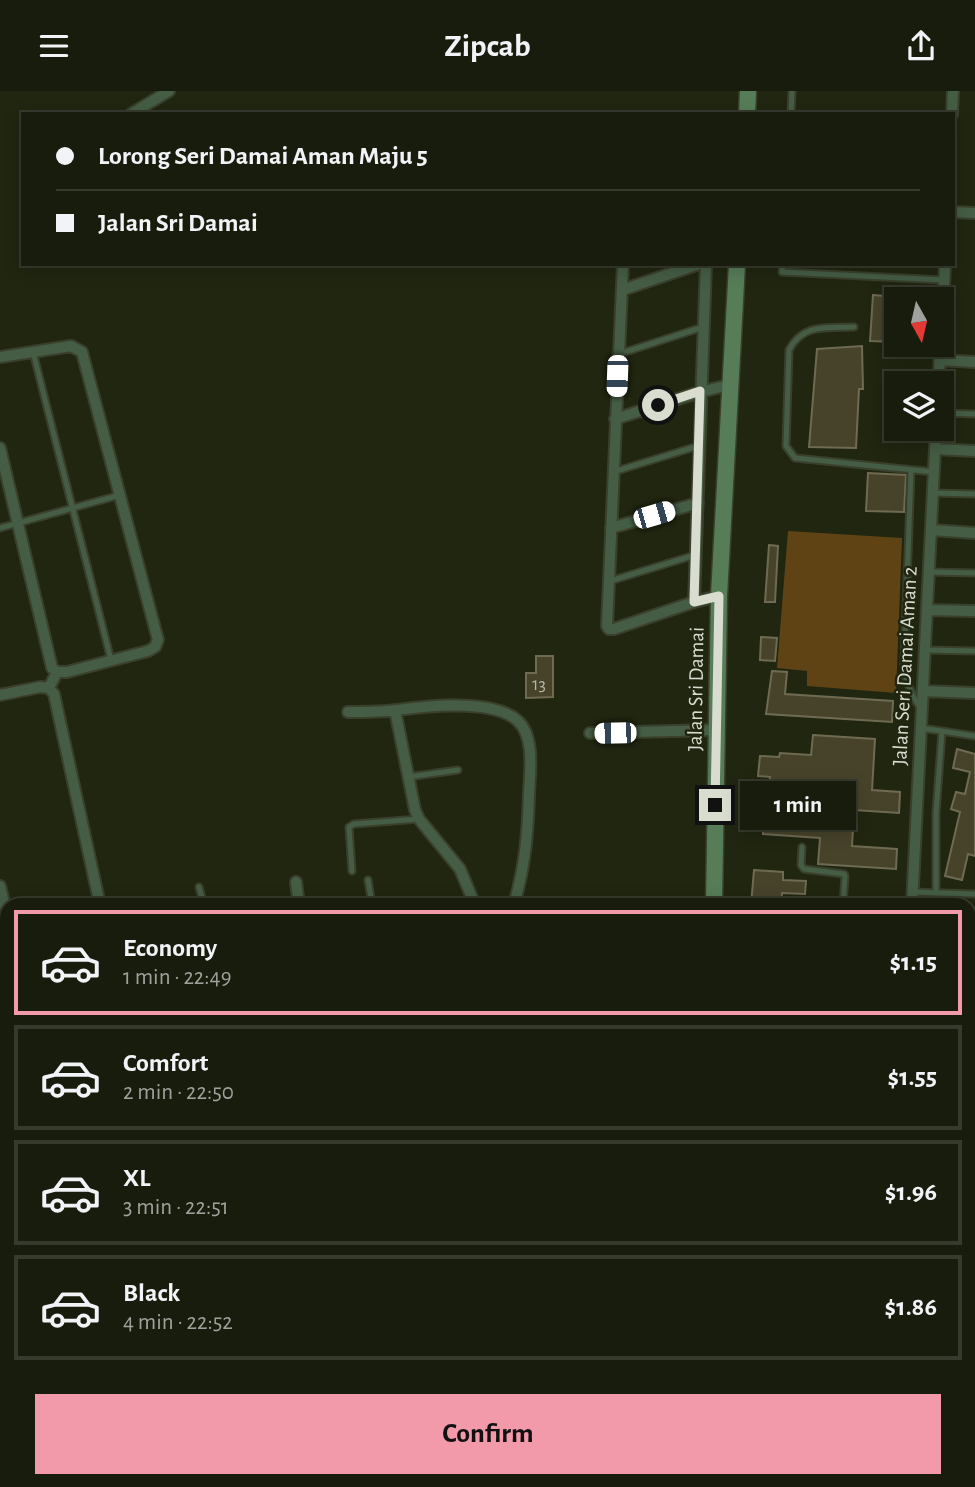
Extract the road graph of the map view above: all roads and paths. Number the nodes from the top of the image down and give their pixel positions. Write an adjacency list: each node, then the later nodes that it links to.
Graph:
1 (169, 91): 5 (street)
2 (748, 91): 6 (street)
3 (792, 91): 7 (lane)
4 (953, 91): 8 (street)
5 (134, 112)
6 (747, 112)
7 (791, 112)
8 (952, 112)
9 (955, 212): 10 (street)
10 (975, 212)
11 (623, 266): 19 (street)
12 (693, 266): 19 (street)
13 (706, 266): 20 (street)
14 (737, 266): 28 (street, Jalan Sri Damai)
15 (783, 266): 17 (lane)
16 (944, 266): 17 (street)
17 (944, 280): 18 (street)
18 (944, 287)
19 (622, 290): 23 (street)
20 (703, 327): 23 (lane); 29 (street)
21 (854, 327): 38 (lane)
22 (33, 352): 24 (street); 43 (street); 45 (lane)
23 (618, 354): 32 (street)
24 (0, 357)
25 (940, 360): 26 (street); 27 (street)
26 (975, 362)
27 (940, 371)
28 (729, 385): 29 (street); 55 (street, Jalan Sri Damai)
29 (700, 391): 32 (street); 34 (street)
30 (954, 413): 31 (lane)
31 (975, 414)
32 (615, 419): 39 (street)
33 (935, 441): 36 (street, Jalan Seri Damai Aman 2)
34 (698, 446): 39 (lane); 44 (street)
35 (0, 448): 46 (street)
36 (935, 449): 37 (street); 40 (street, Jalan Seri Damai Aman 2)
37 (975, 451)
38 (911, 470): 40 (lane); 67 (lane)
39 (613, 472): 48 (street)
40 (934, 473): 41 (street, Jalan Seri Damai Aman 2)
41 (933, 493): 42 (lane); 49 (street, Jalan Seri Damai Aman 2)
42 (975, 494)
43 (120, 495): 45 (lane); 61 (street)
44 (698, 503): 48 (street); 51 (street)
45 (73, 508): 46 (lane); 61 (lane)
46 (17, 523): 47 (lane); 62 (street)
47 (0, 528)
48 (611, 528): 54 (street)
49 (931, 530): 50 (street); 52 (street, Jalan Seri Damai Aman 2)
50 (975, 533)
51 (695, 555): 54 (lane); 56 (street)
52 (929, 572): 53 (lane); 57 (street, Jalan Seri Damai Aman 2)
53 (975, 573)
54 (610, 581): 56 (street)
55 (719, 596): 56 (street); 71 (street, Jalan Sri Damai)
56 (694, 602)
57 (927, 610): 58 (street); 59 (street, Jalan Seri Damai Aman 2)
58 (975, 611)
59 (925, 650): 60 (lane); 64 (street, Jalan Seri Damai Aman 2)
60 (975, 651)
61 (111, 660): 62 (street)
62 (57, 672): 63 (street)
63 (49, 688): 65 (street); 86 (street)
64 (923, 691): 66 (street); 67 (street, Jalan Seri Damai Aman 2)
65 (1, 692)
66 (975, 693)
67 (922, 709): 70 (street, Jalan Seri Damai Aman 2)
68 (395, 711): 69 (street); 76 (street); 91 (street)
69 (348, 712)
70 (921, 728): 72 (lane); 83 (street, Jalan Seri Damai Aman 2)
71 (716, 730): 73 (street); 92 (street, Jalan Sri Damai)
72 (942, 730): 74 (lane); 84 (lane)
73 (590, 733)
74 (975, 736)
75 (458, 770): 76 (lane)
76 (408, 777): 77 (street)
77 (419, 819): 79 (lane); 90 (street)
78 (802, 847): 93 (lane)
79 (352, 871)
80 (368, 880): 89 (lane)
81 (296, 882): 88 (street)
82 (199, 887): 87 (lane)
83 (912, 893): 84 (lane); 94 (street, Jalan Seri Damai Aman 2)
84 (936, 893): 85 (lane)
85 (975, 894)
86 (99, 898)
87 (202, 898)
88 (298, 898)
89 (371, 898)
90 (472, 898)
91 (516, 898)
92 (714, 898)
93 (844, 898)
94 (912, 898)

